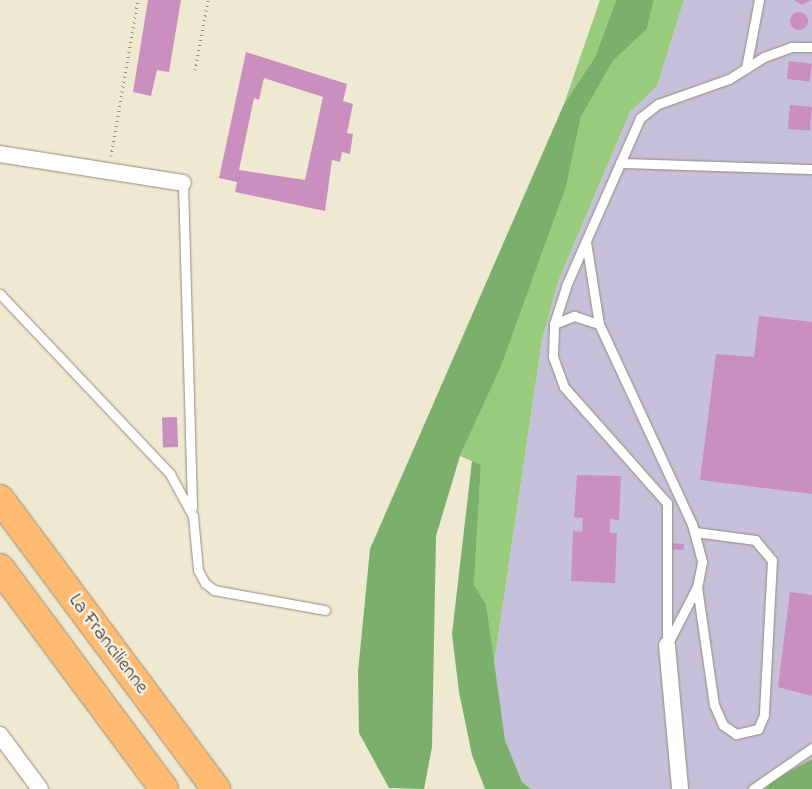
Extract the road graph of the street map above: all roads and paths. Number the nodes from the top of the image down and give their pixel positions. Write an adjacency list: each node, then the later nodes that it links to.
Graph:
1 (138, 0): 9 (path)
2 (208, 0): 6 (path)
3 (759, 0): 5 (lane)
4 (812, 47): 5 (lane)
5 (746, 68): 8 (lane)
6 (195, 70)
7 (0, 154): 9 (street)
8 (620, 163): 10 (lane); 12 (lane)
9 (109, 169): 11 (street)
10 (812, 169)
11 (183, 183): 17 (lane)
12 (586, 242): 14 (lane); 15 (lane)
13 (0, 294): 17 (lane)
14 (554, 324): 15 (lane); 22 (lane)
15 (599, 324): 18 (lane)
16 (0, 499): 27 (highway, La Francilienne)
17 (193, 516): 21 (lane)
18 (695, 532): 20 (lane); 20 (lane)
19 (0, 568): 26 (highway, La Francilienne)
20 (698, 587): 22 (lane)
21 (325, 610)
22 (666, 645): 28 (street)
23 (0, 735): 25 (street)
24 (812, 748): 29 (lane)
25 (40, 789)
26 (164, 789)
27 (216, 789)
28 (680, 789)
29 (753, 789)

